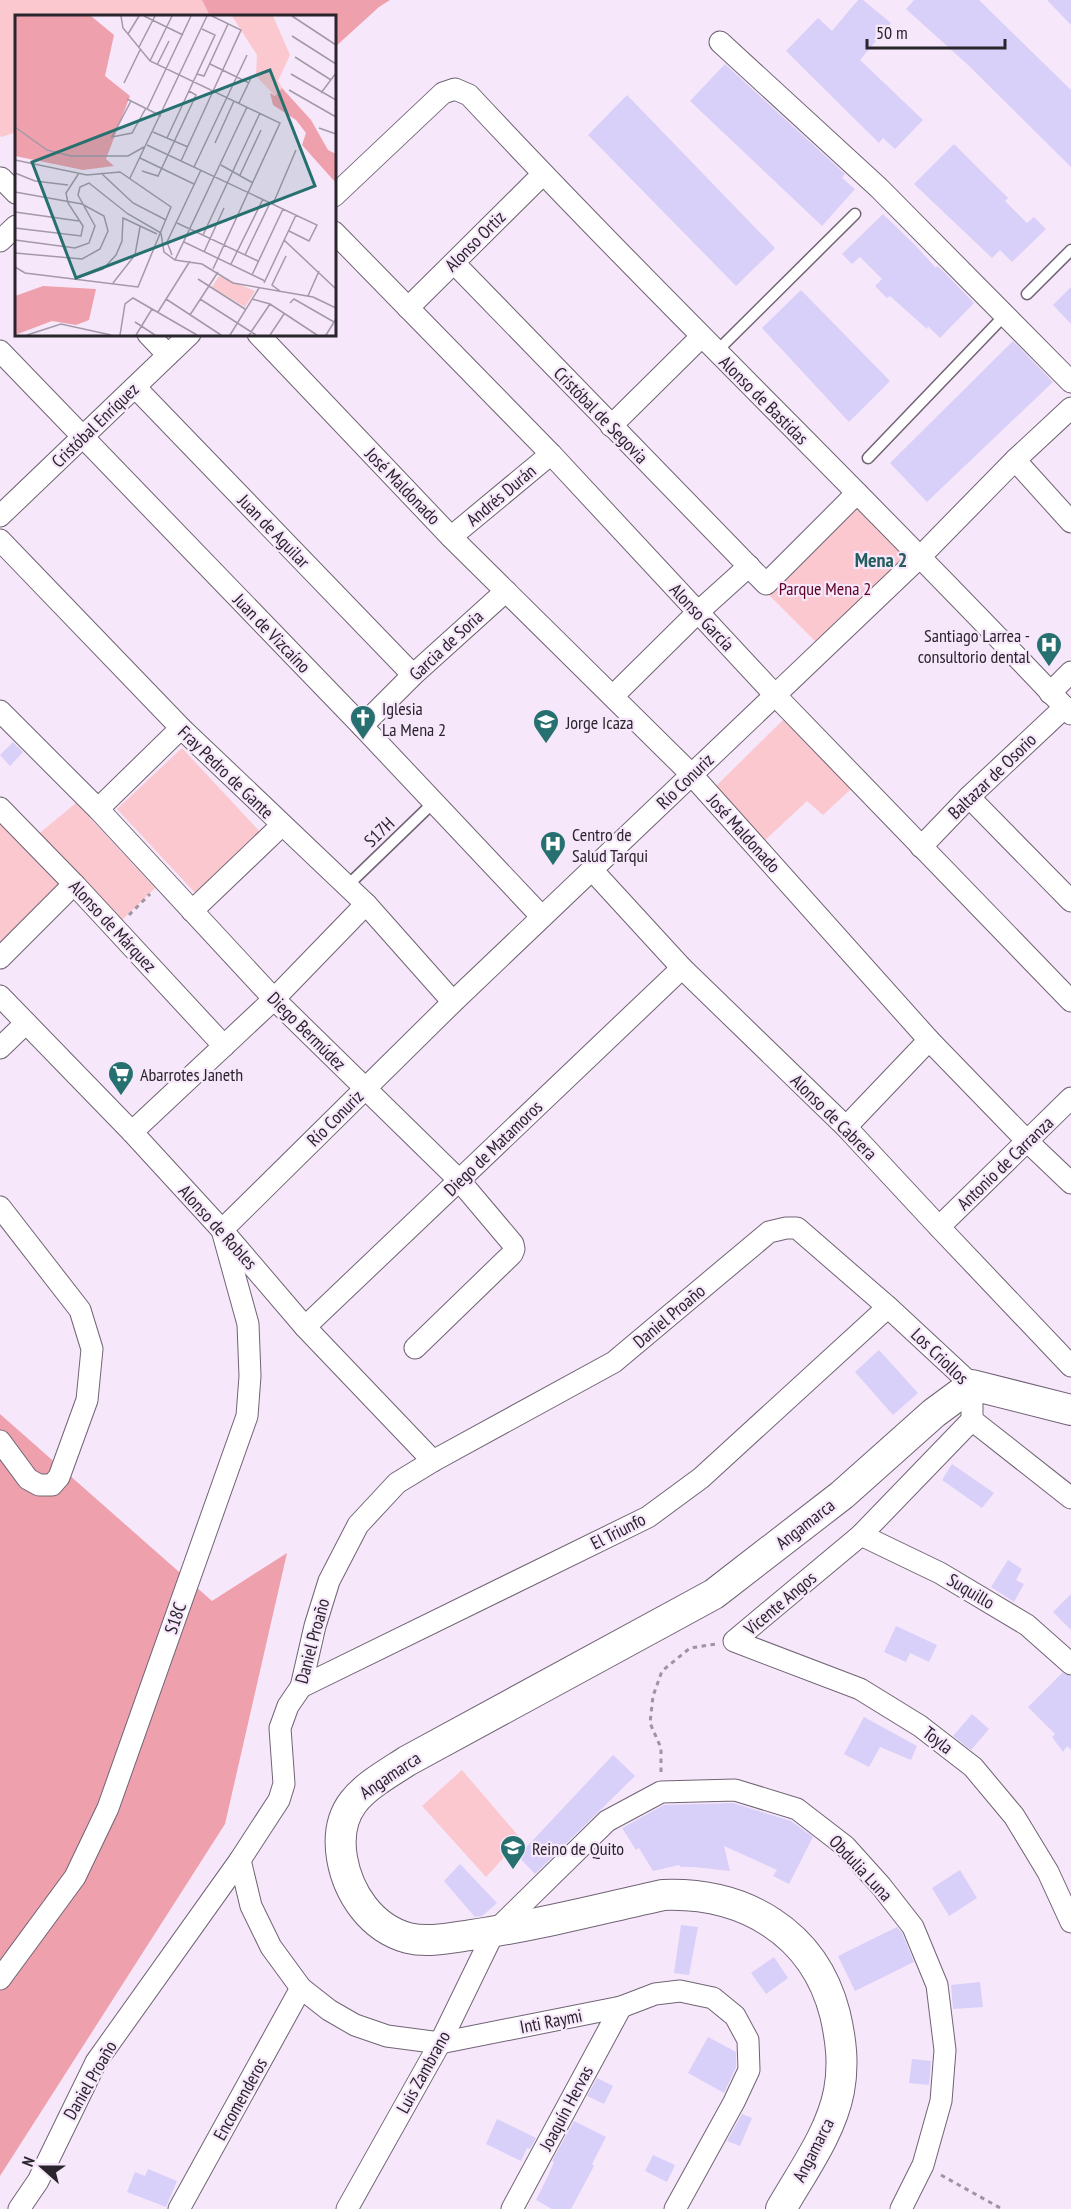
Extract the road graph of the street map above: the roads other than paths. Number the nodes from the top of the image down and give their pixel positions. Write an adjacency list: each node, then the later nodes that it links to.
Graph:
1 (720, 42): 14 (street)
2 (543, 174): 5 (street, Alonso de Bastidas); 11 (street, Alonso Ortiz); 18 (street, Alonso de Bastidas)
3 (1, 178): 4 (street)
4 (15, 192)
5 (336, 194)
6 (855, 214): 20 (lane)
7 (15, 227): 9 (street)
8 (336, 234): 13 (street, Alonso García)
9 (0, 241)
10 (1071, 250): 12 (lane)
11 (454, 262): 13 (street, Alonso Ortiz); 25 (street, Cristóbal de Segovia)
12 (1027, 294)
13 (408, 308): 27 (street, Alonso García)
14 (1005, 315): 22 (street); 28 (lane)
15 (150, 336): 21 (street)
16 (188, 336): 21 (street, Cristóbal Enríquez)
17 (260, 336): 33 (street, José Maldonado)
18 (701, 337): 20 (street, Alonso de Bastidas); 25 (street)
19 (0, 351): 26 (street, Juan de Vizcaíno)
20 (716, 352): 30 (street, Alonso de Bastidas)
21 (168, 356): 23 (street, Cristóbal Enríquez)
22 (1071, 382)
23 (135, 387): 26 (street, Cristóbal Enríquez); 40 (street, Juan de Aguilar)
24 (1069, 414): 29 (street, Río Conuriz)
25 (611, 426): 36 (street, Cristóbal de Segovia)
26 (83, 437): 31 (street, Cristóbal Enríquez); 45 (street, Juan de Vizcaíno)
27 (551, 454): 33 (street, Andrés Durán); 38 (street, Alonso García)
28 (868, 458)
29 (1015, 460): 32 (street); 35 (street, Río Conuriz)
30 (857, 493): 35 (street, Alonso de Bastidas); 36 (street, Cristóbal de Segovia)
31 (0, 516)
32 (1071, 522)
33 (451, 537): 37 (street, José Maldonado)
34 (0, 540): 46 (street, Fray Pedro de Gante)
35 (920, 557): 41 (street, Río Conuriz); 43 (street, Alonso de Bastidas)
36 (749, 566): 38 (street)
37 (506, 591): 40 (street, Garcia de Soria); 42 (street, José Maldonado)
38 (698, 612): 41 (street, Alonso García); 42 (street)
39 (1071, 672): 43 (street, Baltazar de Osorio)
40 (413, 675): 45 (street, Garcia de Soria)
41 (774, 695): 47 (street, Río Conuriz); 53 (street, Alonso García)
42 (613, 696): 47 (street, José Maldonado)
43 (1062, 705): 48 (street, Baltazar de Osorio)
44 (0, 711): 51 (street, Diego Bermúdez)
45 (362, 726): 49 (street, Juan de Vizcaíno)
46 (181, 728): 51 (street); 52 (street, Fray Pedro de Gante)
47 (691, 774): 54 (street, Río Conuriz); 68 (street, José Maldonado)
48 (969, 797): 53 (street, Baltazar de Osorio); 57 (street)
49 (434, 802): 56 (lane, S17H); 60 (street, Juan de Vizcaíno)
50 (0, 808): 55 (street, Alonso de Márquez)
51 (98, 809): 59 (street, Diego Bermúdez)
52 (282, 825): 56 (street, Fray Pedro de Gante); 59 (street)
53 (921, 847): 65 (street, Alonso García)
54 (593, 871): 60 (street, Río Conuriz); 62 (street, Alonso de Cabrera)
55 (74, 885): 61 (street); 69 (street, Alonso de Márquez)
56 (347, 886): 58 (street, Fray Pedro de Gante)
57 (1071, 901)
58 (366, 904): 64 (street); 66 (street, Fray Pedro de Gante)
59 (192, 911): 64 (street, Diego Bermúdez)
60 (542, 917): 66 (street, Río Conuriz)
61 (0, 958)
62 (682, 968): 73 (street, Alonso de Cabrera); 76 (street, Diego de Matamoros)
63 (0, 996): 67 (street, Alonso de Robles)
64 (274, 999): 69 (street); 71 (street, Diego Bermúdez)
65 (1071, 1001)
66 (453, 1002): 71 (street, Río Conuriz)
67 (26, 1023): 70 (street); 74 (street, Alonso de Robles)
68 (929, 1040): 73 (street); 75 (street, José Maldonado)
69 (224, 1046): 74 (street)
70 (0, 1048)
71 (365, 1089): 76 (street, Diego Bermúdez); 81 (street, Río Conuriz)
72 (1071, 1098): 75 (street, Antonio de Carranza)
73 (846, 1127): 79 (street, Alonso de Cabrera)
74 (132, 1132): 81 (street, Alonso de Robles)
75 (1027, 1141): 77 (street, José Maldonado); 79 (street, Antonio de Carranza)
76 (459, 1180): 83 (street, Diego de Matamoros); 84 (street, Diego Bermúdez)
77 (1071, 1184)
78 (0, 1207): 89 (street)
79 (939, 1227): 85 (street, Alonso de Cabrera)
80 (786, 1228): 82 (street, Los Criollos); 90 (street, Daniel Proaño)
81 (222, 1230): 83 (street, Alonso de Robles); 99 (street, S18C)
82 (888, 1306): 86 (street, Los Criollos); 95 (street, El Triunfo)
83 (305, 1327): 90 (street, Alonso de Robles)
84 (415, 1348)
85 (1071, 1366)
86 (972, 1385): 87 (street); 88 (street, Los Criollos); 98 (street, Angamarca)
87 (1071, 1410)
88 (972, 1420): 91 (street); 92 (street, Vicente Angos)
89 (0, 1441)
90 (433, 1461): 95 (street, Daniel Proaño)
91 (1071, 1498)
92 (861, 1534): 93 (street, Vicente Angos); 94 (street, Suquillo)
93 (734, 1641): 97 (street, Toyla)
94 (1071, 1664)
95 (301, 1687): 96 (street, Daniel Proaño)
96 (240, 1860): 100 (street, Inti Raymi); 103 (street, Daniel Proaño)
97 (1071, 1922)
98 (494, 1932): 102 (street, Luis Zambrano); 108 (street, Angamarca); 109 (street, Obdulia Luna)
99 (0, 1979)
100 (301, 1988): 102 (street, Inti Raymi); 104 (street, Encomenderos)
101 (621, 2007): 102 (street, Inti Raymi); 106 (street, Joaquín Hervas); 107 (street, Inti Raymi)
102 (440, 2043): 105 (street, Luis Zambrano)
103 (19, 2209)
104 (179, 2209)
105 (347, 2209)
106 (512, 2209)
107 (675, 2209)
108 (781, 2209)
109 (901, 2209)

